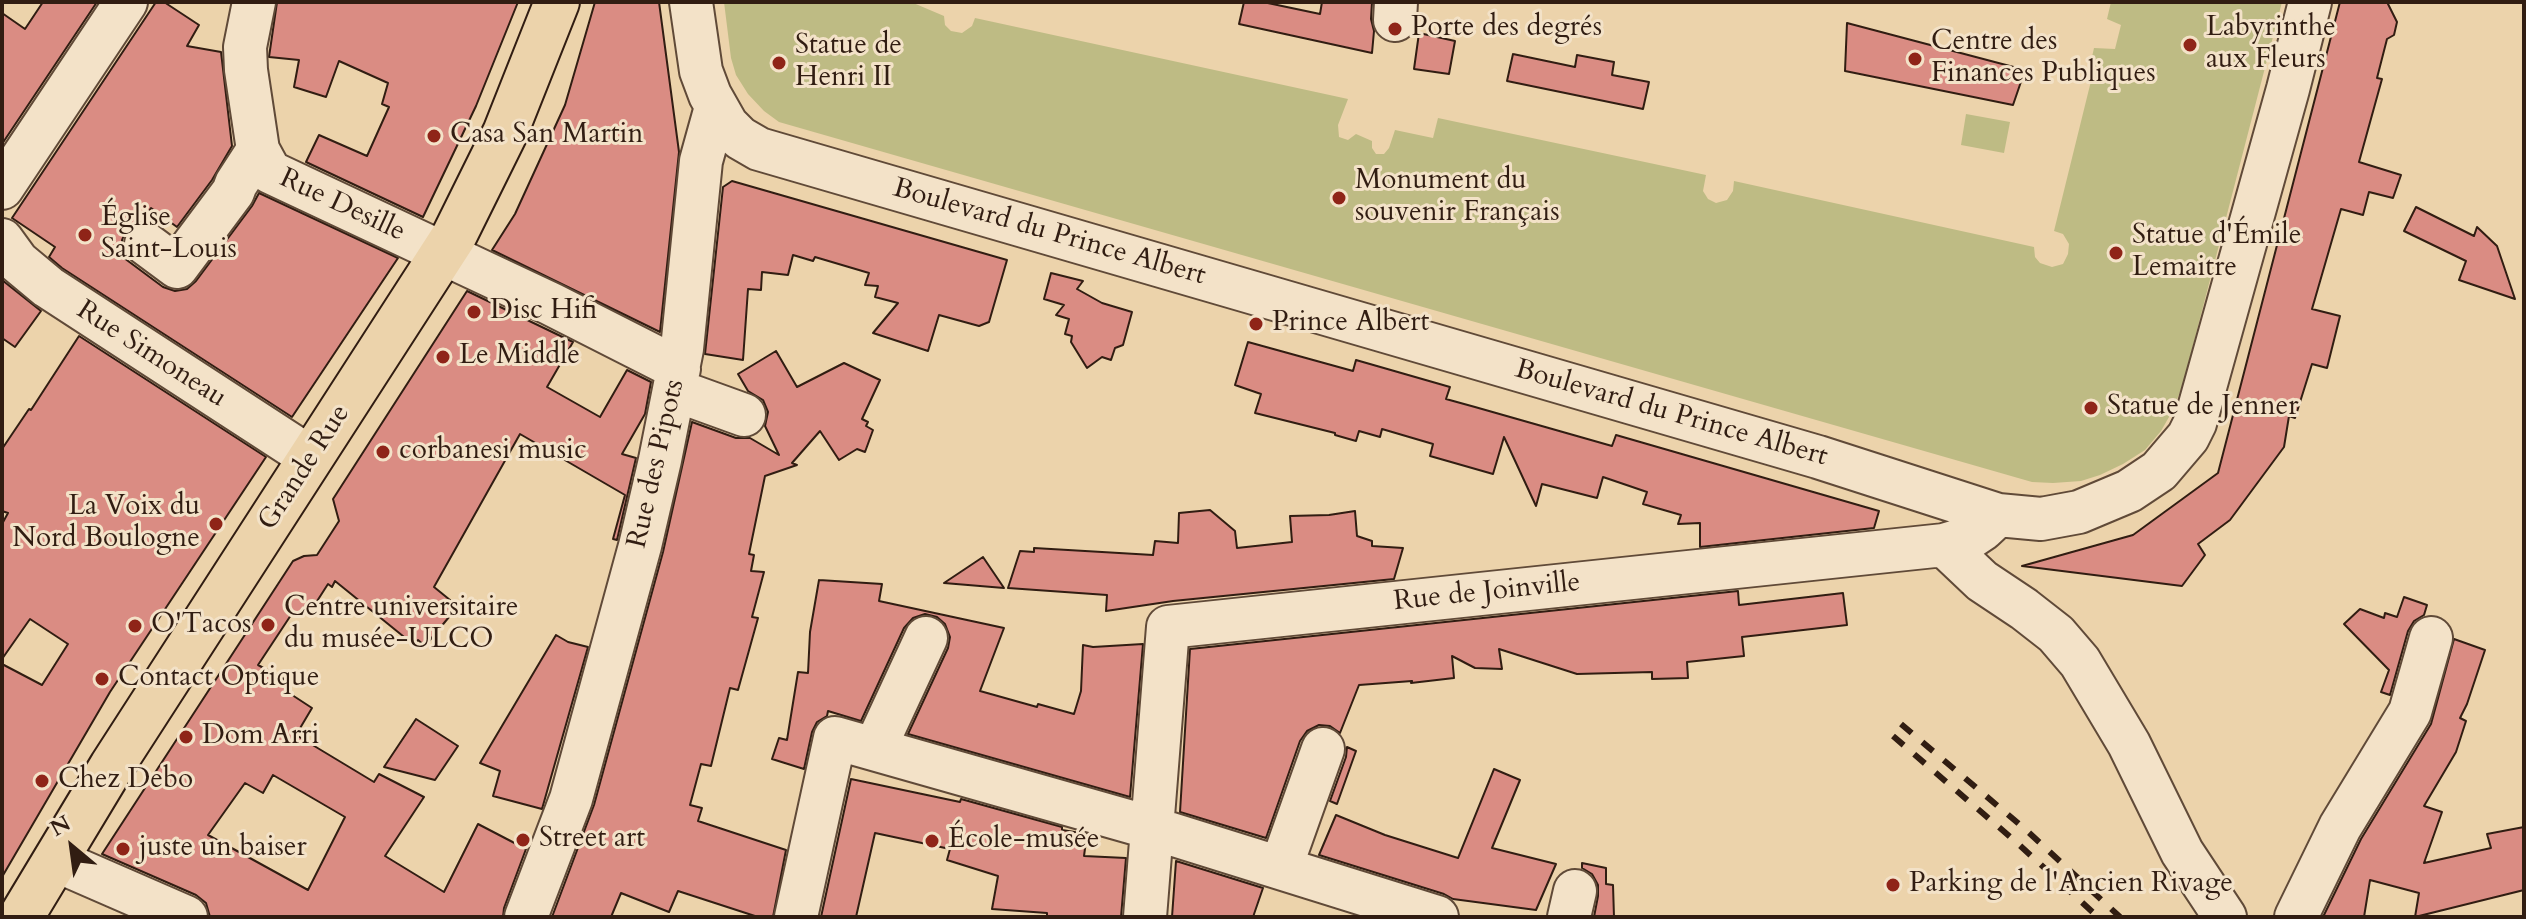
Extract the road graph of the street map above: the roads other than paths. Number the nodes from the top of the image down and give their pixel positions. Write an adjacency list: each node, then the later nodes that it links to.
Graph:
1 (126, 2): 8 (street)
2 (254, 2): 7 (street, Rue Desille)
3 (557, 2): 11 (main road, Grande Rue)
4 (691, 2): 6 (street)
5 (2310, 2): 15 (street, Boulevard du Prince Albert)
6 (716, 107): 12 (street, Rue des Pipots); 15 (street, Boulevard du Prince Albert)
7 (258, 150): 10 (street); 11 (street, Rue Desille)
8 (2, 188)
9 (2, 240): 14 (street, Rue Simoneau)
10 (146, 244)
11 (443, 253): 12 (street, Rue Desille); 14 (main road, Grande Rue)
12 (677, 379): 13 (street, Rue Desille); 26 (street, Rue des Pipots)
13 (744, 415)
14 (311, 458): 22 (main road, Grande Rue)
15 (1998, 515): 16 (street, Rue de Joinville)
16 (1944, 545): 21 (street, Rue de Joinville); 30 (street)
17 (926, 638): 19 (street)
18 (2431, 638): 31 (street)
19 (875, 748): 21 (street); 27 (street)
20 (1323, 749): 23 (street)
21 (1152, 828): 23 (street); 28 (street)
22 (55, 860): 24 (main road, Grande Rue); 25 (street)
23 (1281, 867): 29 (street)
24 (21, 917)
25 (186, 917)
26 (526, 917)
27 (796, 917)
28 (1145, 917)
29 (1437, 917)
30 (2225, 917)
31 (2296, 917)

